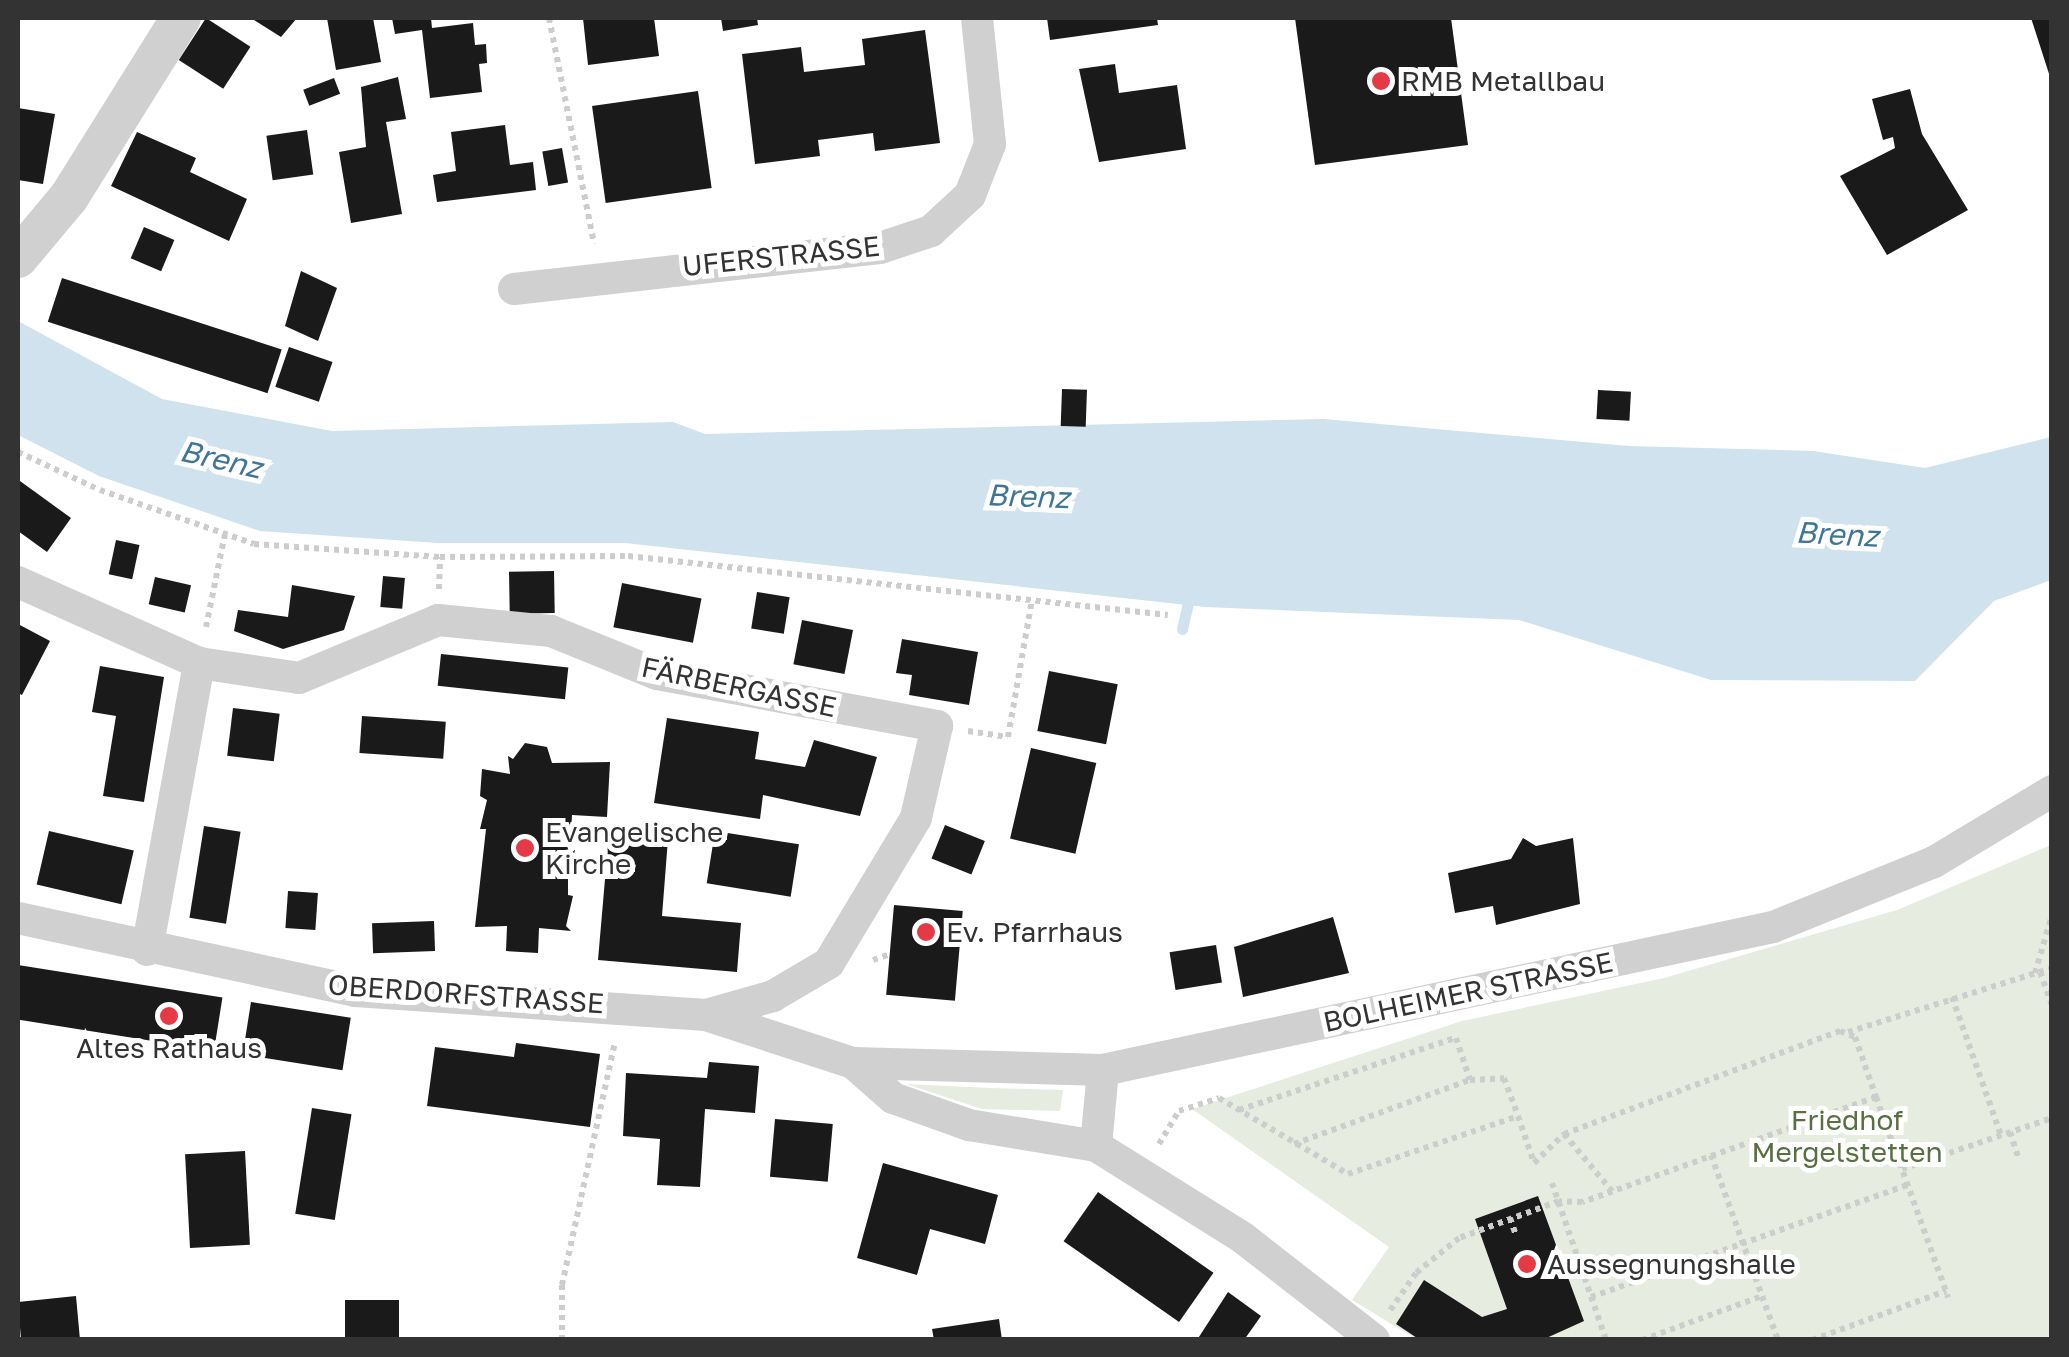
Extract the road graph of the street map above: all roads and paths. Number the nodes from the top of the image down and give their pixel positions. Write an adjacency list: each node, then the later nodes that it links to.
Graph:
1 (181, 18): 4 (street)
2 (548, 18): 5 (path)
3 (978, 18): 5 (street, UFERSTRASSE)
4 (18, 258)
5 (600, 275): 6 (street, UFERSTRASSE)
6 (514, 289)
7 (18, 452): 8 (path)
8 (225, 534): 10 (path); 12 (path)
9 (18, 582): 12 (street, FÄRBERGASSE)
10 (1032, 600): 11 (path); 13 (path)
11 (1168, 615)
12 (199, 663): 13 (street, FÄRBERGASSE); 17 (street)
13 (938, 726): 22 (street)
14 (2052, 791): 26 (street, BOLHEIMER STRASSE)
15 (2052, 915): 19 (path)
16 (18, 918): 17 (street, OBERDORFSTRASSE)
17 (147, 950): 22 (street, OBERDORFSTRASSE)
18 (2052, 968): 19 (path)
19 (2038, 972): 20 (path); 21 (path)
20 (1952, 997): 23 (path); 34 (path)
21 (2052, 1004)
22 (706, 1016): 25 (street, OBERDORFSTRASSE)
23 (1848, 1032): 28 (path); 33 (path)
24 (612, 1055): 51 (path)
25 (853, 1064): 26 (street, BOLHEIMER STRASSE); 36 (street)
26 (1103, 1070): 36 (street)
27 (1470, 1080): 29 (path); 30 (path); 35 (path)
28 (1876, 1097): 37 (path); 39 (path)
29 (1239, 1110): 35 (path); 40 (path)
30 (1518, 1116): 33 (path); 35 (path)
31 (2052, 1118): 32 (path)
32 (2010, 1132): 34 (path); 38 (path)
33 (1564, 1134): 43 (path)
34 (2001, 1135): 39 (path)
35 (1294, 1144)
36 (1096, 1146): 40 (street)
37 (1712, 1156): 43 (path); 47 (path)
38 (2019, 1159)
39 (1902, 1169): 42 (path)
40 (1140, 1173): 50 (street)
41 (1552, 1183): 44 (path)
42 (1908, 1186): 47 (path); 55 (path)
43 (1612, 1191): 44 (path)
44 (1559, 1201): 45 (path); 49 (path)
45 (1510, 1218): 46 (path); 50 (path)
46 (1516, 1236)
47 (1743, 1243): 48 (path); 49 (path)
48 (1762, 1296): 53 (path); 54 (path)
49 (1592, 1297): 52 (path)
50 (1364, 1337)
51 (562, 1340)
52 (1606, 1340)
53 (1642, 1340)
54 (1778, 1340)
55 (1812, 1340)

